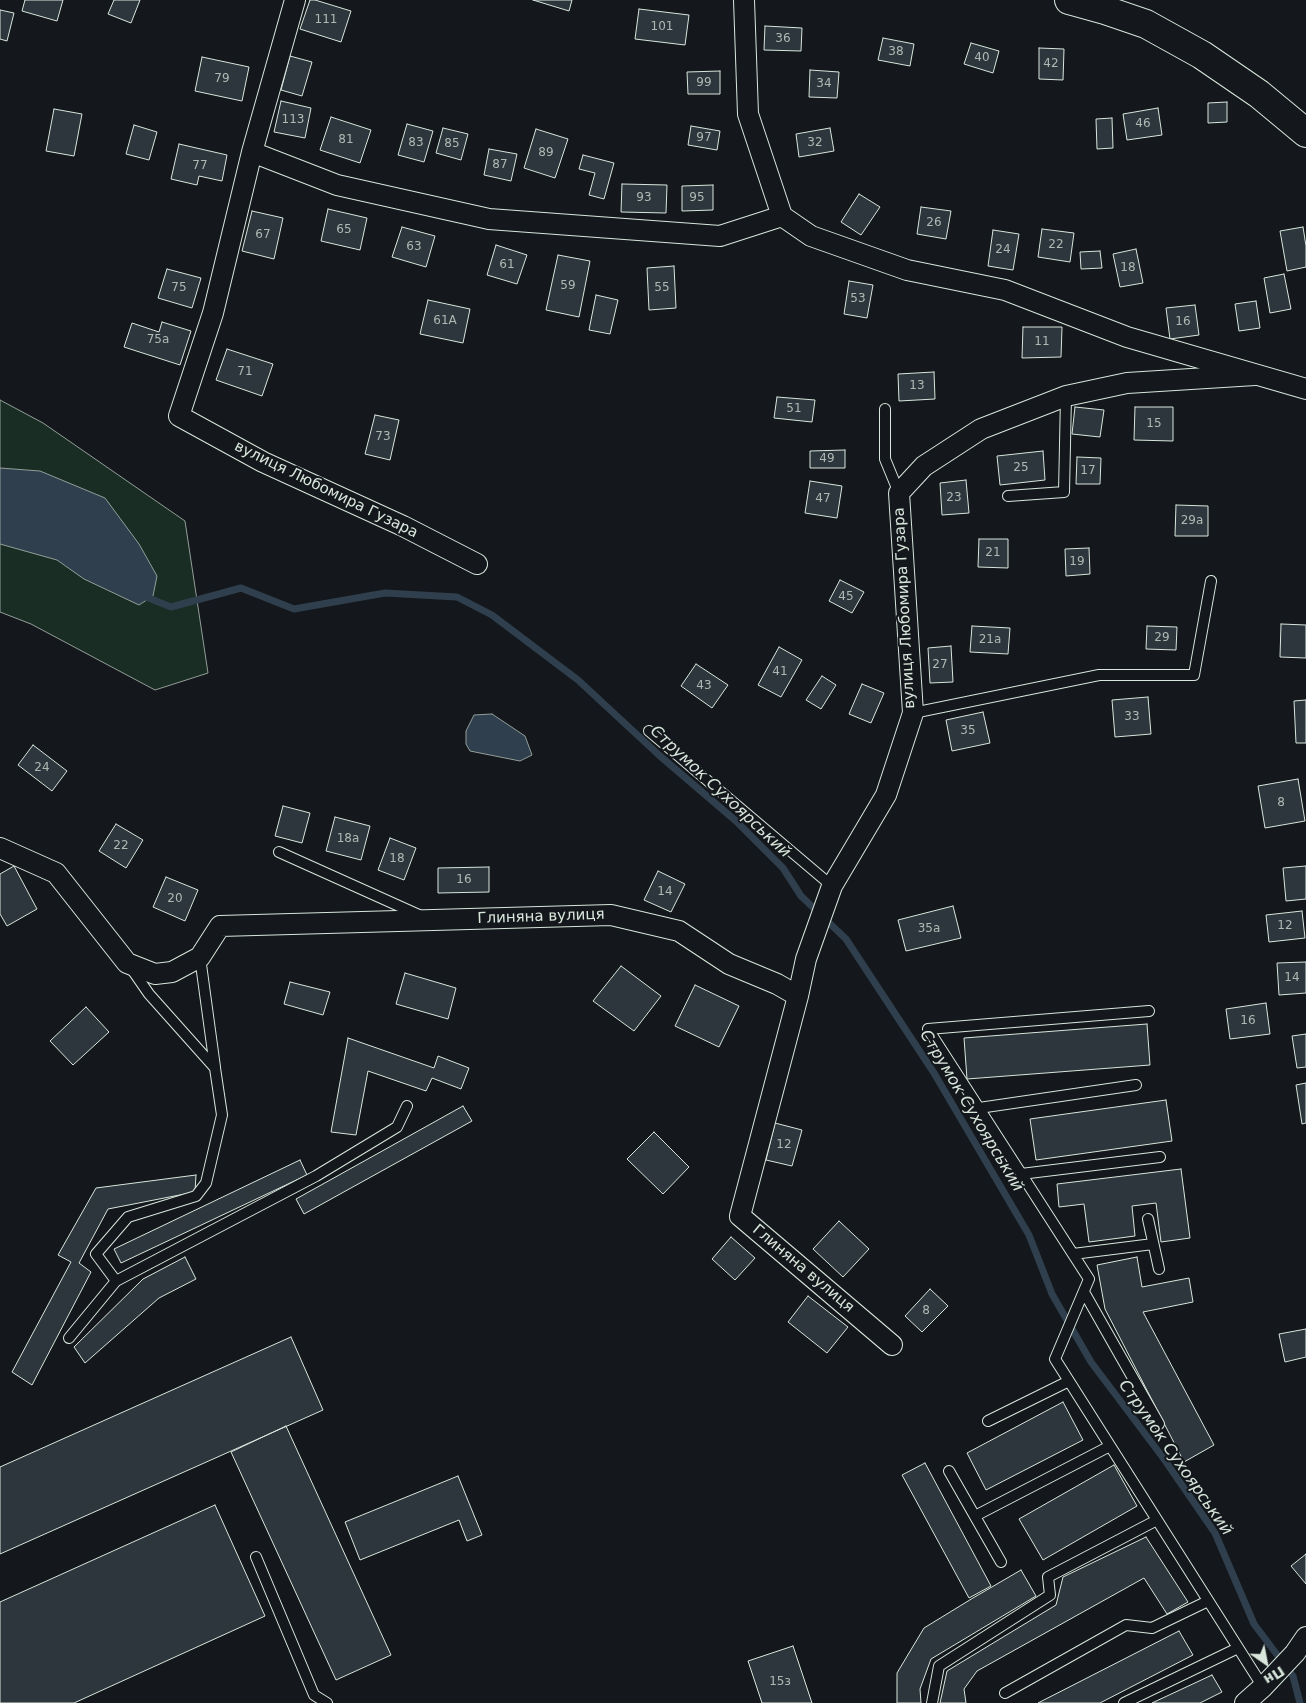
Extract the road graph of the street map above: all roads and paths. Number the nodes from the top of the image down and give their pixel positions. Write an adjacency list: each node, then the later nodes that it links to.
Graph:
1 (295, 0): 5 (street, вулиця Любомира Гузара)
2 (744, 0): 6 (street)
3 (1069, 0): 4 (main road)
4 (1306, 133)
5 (252, 152): 6 (street); 13 (street, вулиця Любомира Гузара)
6 (782, 216): 7 (street, вулиця Любомира Гузара)
7 (1255, 375): 8 (street, вулиця Любомира Гузара); 9 (street, вулиця Любомира Гузара)
8 (1306, 389)
9 (1066, 396): 11 (street, вулиця Любомира Гузара); 12 (lane)
10 (885, 409): 11 (lane)
11 (899, 493): 15 (street, вулиця Любомира Гузара)
12 (1008, 496)
13 (477, 564)
14 (1211, 581): 15 (lane)
15 (913, 713): 19 (street, вулиця Любомира Гузара)
16 (649, 731): 19 (lane)
17 (0, 848): 22 (street)
18 (279, 852): 20 (lane)
19 (829, 894): 23 (street, вулиця Любомира Гузара)
20 (430, 920): 21 (street, Глиняна вулиця); 23 (street, Глиняна вулиця)
21 (200, 957): 22 (street, Глиняна вулиця); 25 (lane)
22 (127, 963): 25 (lane)
23 (798, 996): 38 (street, Глиняна вулиця)
24 (1149, 1011): 28 (lane)
25 (215, 1068): 35 (lane)
26 (1136, 1085): 28 (lane)
27 (407, 1106): 35 (lane)
28 (978, 1108): 30 (lane)
29 (1160, 1157): 30 (lane)
30 (1021, 1174): 33 (lane)
31 (1148, 1219): 32 (lane)
32 (1153, 1244): 33 (lane); 34 (lane)
33 (1073, 1254): 36 (lane)
34 (1159, 1269)
35 (116, 1281): 37 (lane)
36 (1084, 1292): 39 (lane); 41 (lane)
37 (69, 1338)
38 (892, 1345)
39 (1069, 1381): 40 (lane); 42 (lane)
40 (988, 1420)
41 (1159, 1424)
42 (1110, 1446): 44 (lane); 45 (lane)
43 (950, 1471): 44 (lane)
44 (975, 1516): 47 (lane)
45 (1157, 1520): 48 (lane); 54 (lane)
46 (256, 1557): 53 (lane)
47 (1001, 1562)
48 (1208, 1601): 50 (lane); 52 (lane)
49 (1301, 1645): 51 (street)
50 (1238, 1648): 51 (lane); 55 (lane)
51 (1268, 1681): 56 (street)
52 (1005, 1693)
53 (327, 1703)
54 (932, 1703)
55 (1124, 1703)
56 (1245, 1703)

